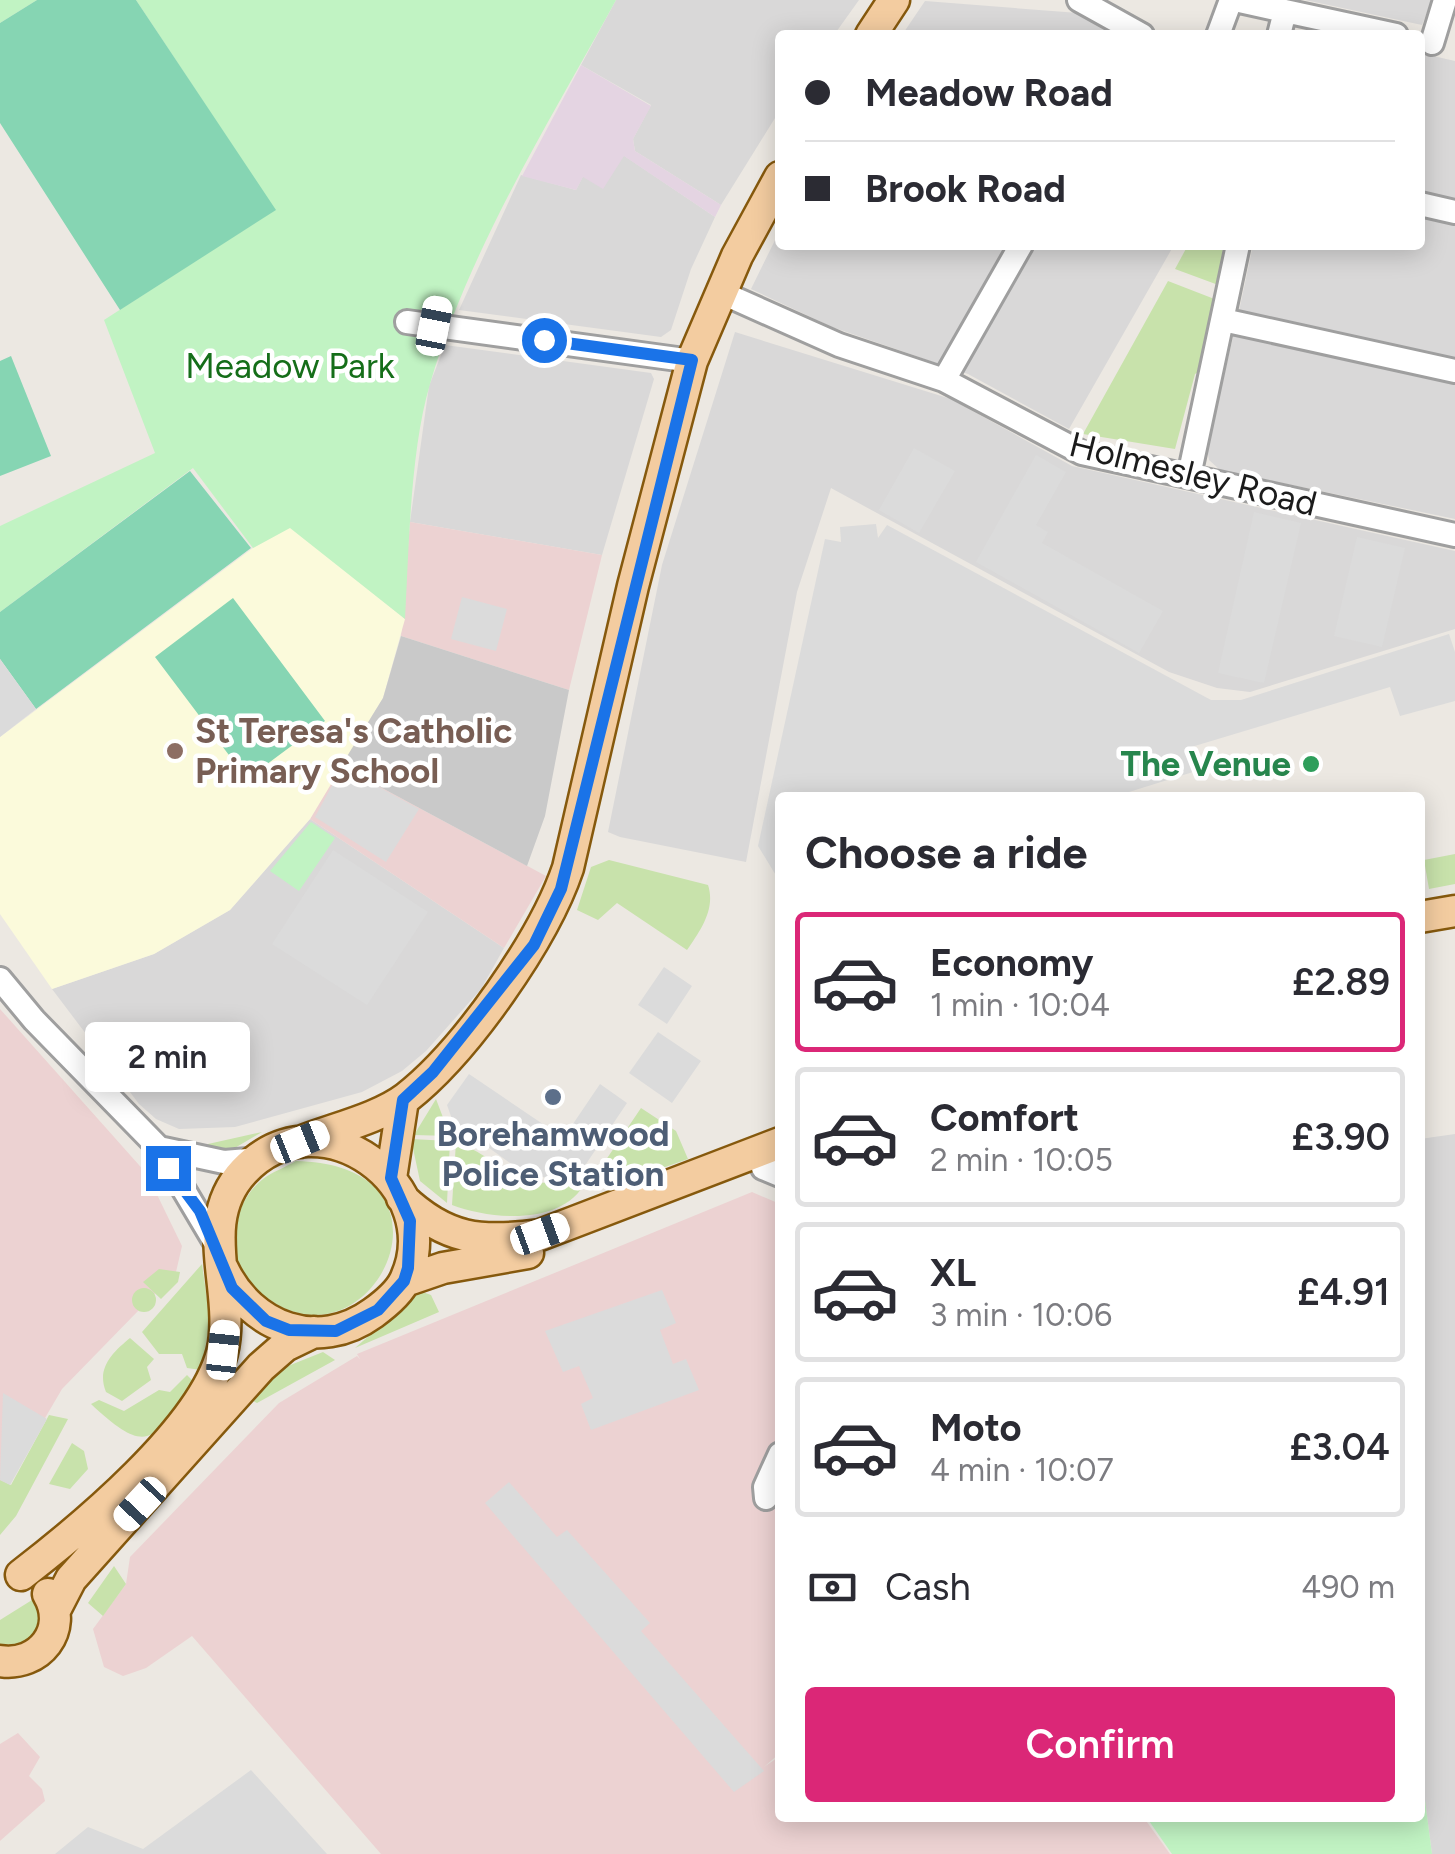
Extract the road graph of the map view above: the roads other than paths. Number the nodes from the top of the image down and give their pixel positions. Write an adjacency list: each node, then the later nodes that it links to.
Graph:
1 (894, 0): 6 (main road)
2 (1079, 0): 7 (street)
3 (1233, 0): 5 (street); 8 (street)
4 (1444, 0): 11 (street)
5 (1285, 11): 9 (street); 10 (street)
6 (874, 30)
7 (1132, 30)
8 (1220, 30)
9 (1280, 30)
10 (1373, 30)
11 (1436, 44)
12 (775, 187): 17 (main road)
13 (1425, 205): 14 (street)
14 (1455, 212)
15 (1018, 250): 22 (street)
16 (1237, 250): 18 (street)
17 (720, 292): 20 (main road); 22 (street, Holmesley Road)
18 (1223, 320): 21 (street); 23 (street)
19 (408, 322): 20 (street)
20 (692, 360): 28 (main road)
21 (1455, 371)
22 (944, 380): 23 (street, Holmesley Road)
23 (1189, 476): 24 (street, Holmesley Road)
24 (1455, 535)
25 (1455, 911): 26 (main road)
26 (1425, 917)
27 (0, 979): 30 (street)
28 (403, 1100): 29 (main road); 34 (main road)
29 (300, 1142): 31 (main road); 34 (main road)
30 (159, 1148): 31 (street); 35 (street)
31 (259, 1158): 35 (main road)
32 (775, 1162): 34 (main road)
33 (775, 1162): 36 (main road)
34 (397, 1188): 36 (main road)
35 (221, 1259): 37 (main road); 40 (main road)
36 (404, 1281): 37 (main road)
37 (314, 1332): 41 (main road)
38 (775, 1465): 39 (street)
39 (766, 1498)
40 (10, 1575): 41 (main road)
41 (55, 1610): 42 (main road)
42 (0, 1662)

